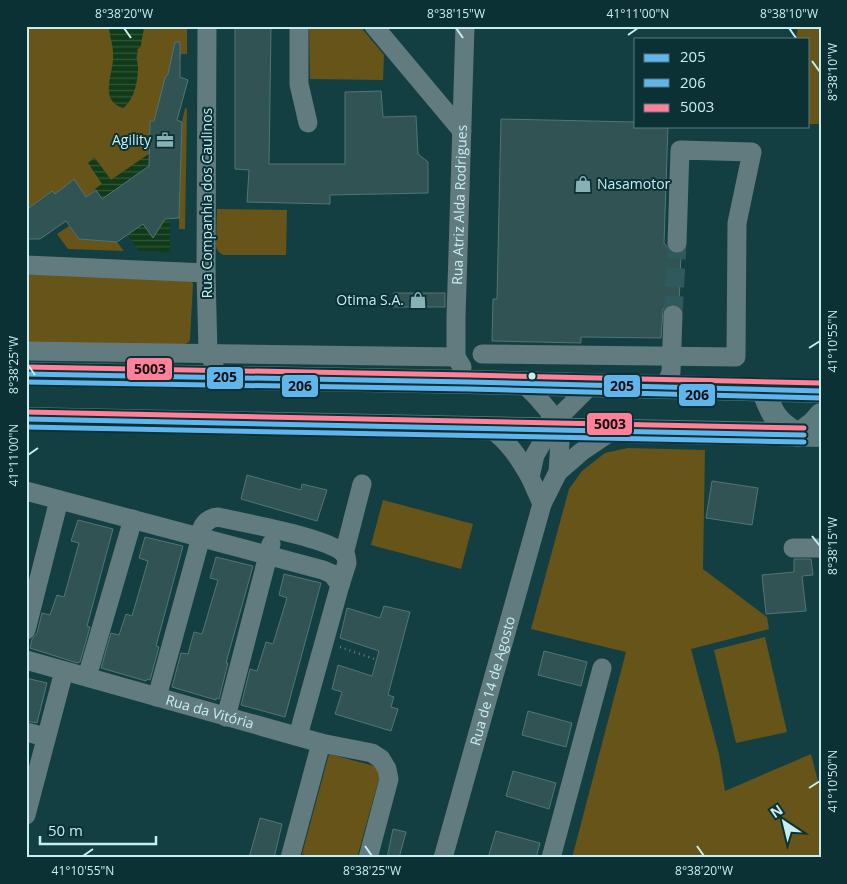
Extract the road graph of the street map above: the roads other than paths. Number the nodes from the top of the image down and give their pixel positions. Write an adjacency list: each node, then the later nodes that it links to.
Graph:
1 (207, 26): 9 (street, Rua Companhia dos Caulinos)
2 (299, 26): 5 (street)
3 (374, 26): 6 (street)
4 (465, 26): 6 (street, Rua Atriz Alda Rodrigues)
5 (308, 123)
6 (462, 130): 15 (street, Rua Atriz Alda Rodrigues)
7 (676, 243): 16 (street)
8 (26, 266): 9 (street)
9 (206, 273): 13 (street, Rua Companhia dos Caulinos)
10 (673, 315): 16 (street)
11 (26, 351): 12 (street)
12 (109, 352): 13 (street); 18 (street)
13 (208, 353): 15 (street); 19 (street, Rua Companhia dos Caulinos)
14 (482, 354): 16 (street)
15 (456, 357): 20 (street, Rua Atriz Alda Rodrigues)
16 (671, 357): 23 (street)
17 (26, 374): 18 (main road)
18 (128, 376): 19 (main road)
19 (222, 377): 20 (main road)
20 (469, 382): 21 (main road)
21 (524, 384): 22 (main road); 29 (street, Rua de 14 de Agosto)
22 (590, 386): 23 (main road); 29 (street)
23 (665, 387): 24 (main road)
24 (763, 389): 25 (main road); 31 (main road)
25 (821, 392)
26 (821, 415): 31 (main road)
27 (26, 419): 28 (main road)
28 (491, 429): 29 (main road); 33 (street)
29 (554, 429): 30 (main road); 32 (street, Rua de 14 de Agosto); 33 (street)
30 (612, 432): 31 (main road); 32 (street, Rua de 14 de Agosto)
31 (809, 435)
32 (558, 472): 37 (street, Rua de 14 de Agosto)
33 (530, 477): 37 (street)
34 (362, 484): 43 (street)
35 (26, 491): 36 (street)
36 (59, 500): 38 (street); 46 (street)
37 (542, 504): 60 (street, Rua de 14 de Agosto)
38 (133, 519): 40 (street); 50 (street)
39 (275, 530): 40 (street); 43 (street); 44 (street)
40 (201, 537): 44 (street); 51 (street)
41 (793, 548): 42 (street)
42 (821, 548)
43 (344, 554): 45 (street)
44 (268, 556): 45 (street); 52 (street)
45 (340, 584): 54 (street)
46 (26, 630)
47 (26, 660): 49 (street, Rua da Vitória)
48 (602, 668): 61 (street)
49 (64, 671): 50 (street, Rua da Vitória); 55 (street)
50 (87, 677): 51 (street, Rua da Vitória)
51 (158, 697): 52 (street, Rua da Vitória)
52 (226, 716): 54 (street, Rua da Vitória)
53 (26, 732): 55 (street)
54 (298, 736): 56 (street, Rua da Vitória)
55 (46, 738): 57 (street)
56 (321, 743): 58 (street); 59 (street, Rua da Vitória)
57 (26, 815)
58 (290, 858)
59 (368, 858)
60 (443, 858)
61 (551, 858)

